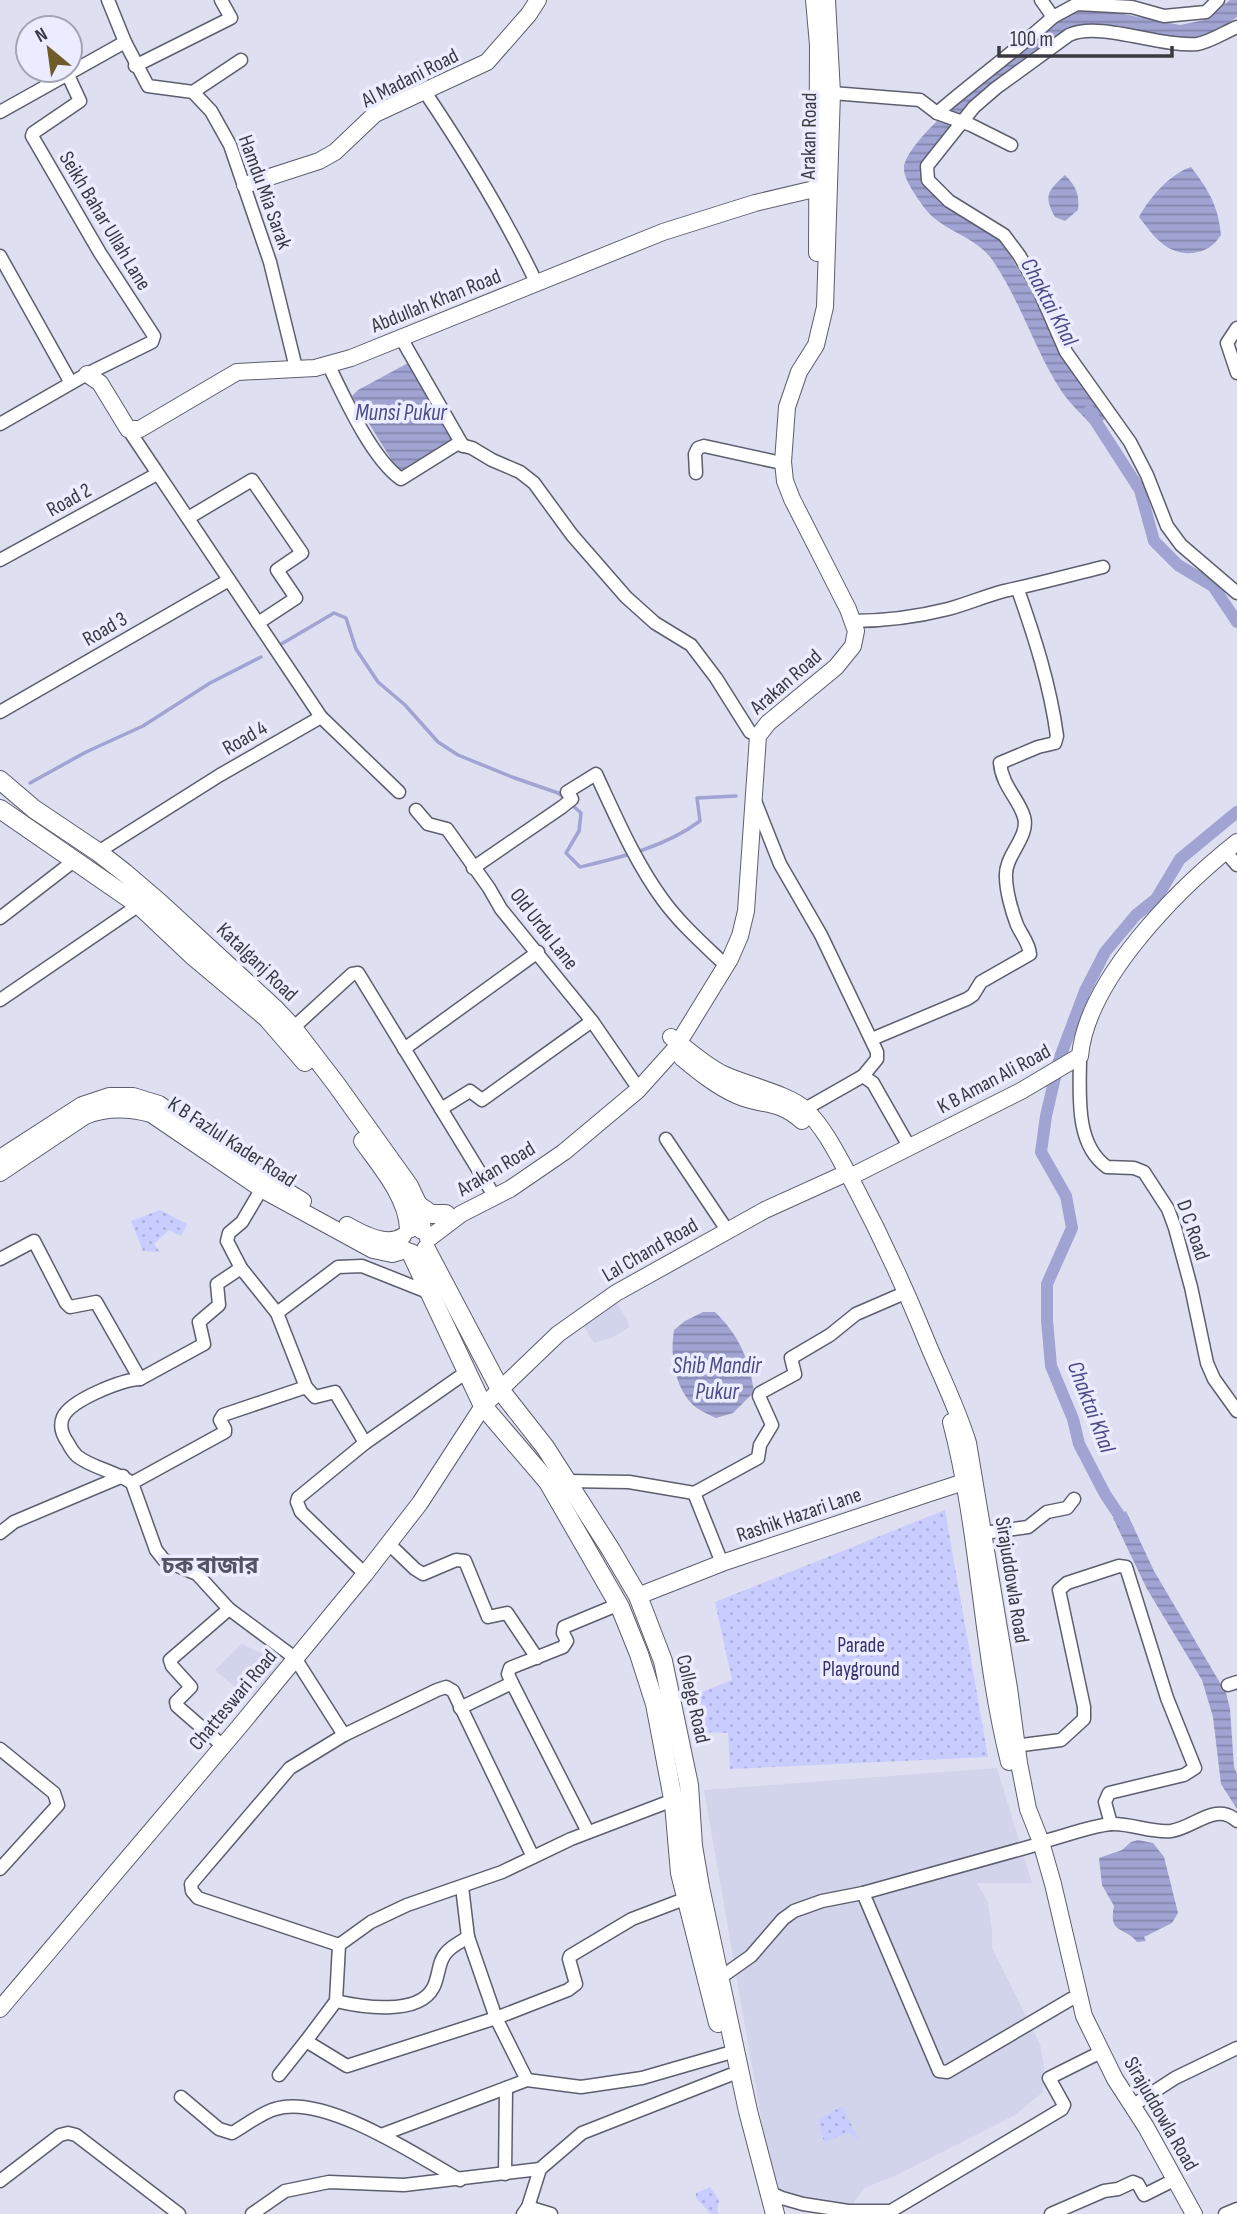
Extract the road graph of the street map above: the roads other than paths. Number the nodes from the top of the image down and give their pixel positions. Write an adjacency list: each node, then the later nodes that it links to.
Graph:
1 (108, 0): 10 (street)
2 (222, 0): 13 (street)
3 (538, 0): 17 (main road, Al Madani Road)
4 (814, 0): 24 (main road, Arakan Road)
5 (827, 0): 18 (main road, Arakan Road)
6 (1041, 0): 8 (street)
7 (1218, 0): 8 (street)
8 (1053, 17): 20 (street)
9 (1237, 27): 21 (street)
10 (125, 43): 12 (street); 13 (street)
11 (241, 60): 16 (street)
12 (84, 64)
13 (135, 65): 16 (street)
14 (46, 84): 19 (street)
15 (72, 84): 33 (street, Seikh Bahar Ullah Lane)
16 (193, 92): 23 (street, Hamdu Mia Sarak)
17 (425, 92): 23 (main road, Al Madani Road); 27 (street)
18 (831, 93): 20 (street); 24 (main road, Arakan Road)
19 (1, 108)
20 (937, 113): 21 (street)
21 (962, 122): 22 (street); 46 (street)
22 (1011, 145)
23 (245, 186): 31 (street, Hamdu Mia Sarak)
24 (823, 187): 27 (main road, Abdullah Khan Road); 38 (main road, Arakan Road); 47 (main road, Arakan Road)
25 (0, 256): 26 (street)
26 (4, 270): 34 (street)
27 (536, 282): 29 (main road, Abdullah Khan Road)
28 (1237, 328): 32 (street)
29 (401, 338): 30 (main road, Abdullah Khan Road); 37 (street)
30 (328, 364): 31 (main road, Abdullah Khan Road); 37 (street)
31 (296, 368): 36 (main road, Abdullah Khan Road)
32 (1237, 373)
33 (88, 374): 34 (street); 36 (main road)
34 (71, 383): 35 (street)
35 (0, 424)
36 (128, 429): 40 (street)
37 (463, 446): 51 (street)
38 (777, 462): 39 (street); 51 (main road, Arakan Road)
39 (696, 473)
40 (157, 474): 41 (street); 42 (street, Road 2)
41 (188, 518): 44 (street); 48 (street)
42 (0, 560)
43 (1103, 567): 45 (street)
44 (229, 580): 48 (street); 49 (street, Road 3)
45 (1018, 590): 47 (street); 69 (street)
46 (1237, 593)
47 (852, 621): 51 (main road, Arakan Road)
48 (258, 623): 50 (street)
49 (0, 712)
50 (321, 717): 53 (street); 58 (street, Road 4)
51 (754, 734): 54 (main road, Arakan Road); 65 (main road, Arakan Road)
52 (0, 780): 58 (main road, Katalganj Road)
53 (399, 792)
54 (753, 801): 69 (street); 70 (main road, Arakan Road)
55 (0, 809): 59 (main road, Katalganj Road)
56 (416, 810): 61 (street, Old Urdu Lane)
57 (1231, 846): 60 (street); 72 (main road, K B Aman Ali Road)
58 (98, 852): 68 (main road, Katalganj Road)
59 (75, 860): 62 (main road, Katalganj Road); 63 (street)
60 (1237, 865)
61 (473, 868): 64 (street, Old Urdu Lane); 65 (street)
62 (139, 905): 66 (street); 88 (main road, Katalganj Road)
63 (0, 918)
64 (538, 952): 67 (street, Old Urdu Lane); 71 (street)
65 (720, 960): 70 (main road, Arakan Road)
66 (2, 996)
67 (592, 1021): 74 (street, Old Urdu Lane); 76 (street)
68 (293, 1028): 71 (street); 85 (main road, Katalganj Road)
69 (872, 1039): 73 (street)
70 (673, 1044): 74 (main road, Arakan Road); 77 (main road, Sirajuddowla Road); 88 (main road, Arakan Road)
71 (404, 1049): 76 (street)
72 (1080, 1052): 75 (main road, K B Aman Ali Road); 99 (street, D C Road)
73 (863, 1076): 77 (street); 79 (street)
74 (634, 1082): 84 (main road, Arakan Road)
75 (1020, 1086): 79 (main road, K B Aman Ali Road); 82 (main road, K B Aman Ali Road)
76 (441, 1109): 84 (street)
77 (803, 1114): 82 (main road, Sirajuddowla Road)
78 (666, 1139): 87 (street)
79 (906, 1141): 82 (main road, K B Aman Ali Road)
80 (0, 1158): 83 (main road, K B Fazlul Kader Road)
81 (0, 1173): 83 (main road, K B Fazlul Kader Road)
82 (845, 1174): 87 (main road, Lal Chand Road); 92 (main road, Sirajuddowla Road); 103 (main road, Sirajuddowla Road)
83 (265, 1185): 88 (main road, K B Fazlul Kader Road); 90 (street)
84 (490, 1189): 86 (main road, Arakan Road)
85 (418, 1205): 86 (main road); 88 (main road, Katalganj Road)
86 (446, 1214): 88 (main road, Arakan Road)
87 (727, 1230): 97 (main road, Lal Chand Road)
88 (415, 1241): 91 (main road, College Road); 97 (main road, College Road)
89 (0, 1259): 95 (street)
90 (242, 1268): 93 (street); 95 (street)
91 (430, 1293): 93 (street); 94 (main road, College Road)
92 (900, 1295): 103 (main road, Sirajuddowla Road); 104 (street)
93 (277, 1312): 96 (street)
94 (468, 1371): 98 (main road, College Road); 100 (street)
95 (140, 1379): 101 (street)
96 (306, 1387): 100 (street); 101 (street)
97 (500, 1391): 98 (main road, Lal Chand Road); 102 (main road, College Road)
98 (483, 1406): 108 (main road, Chatteswari Road); 112 (main road, College Road)
99 (1237, 1411)
100 (365, 1443): 110 (street)
101 (127, 1480): 106 (street); 113 (street)
102 (567, 1481): 104 (street); 111 (main road, College Road)
103 (970, 1483): 107 (main road, Sirajuddowla Road); 109 (main road, Rashik Hazari Lane); 126 (main road, Sirajuddowla Road)
104 (694, 1493): 109 (street)
105 (1074, 1499): 107 (street)
106 (0, 1533)
107 (984, 1533): 126 (main road, Sirajuddowla Road)
108 (388, 1543): 110 (main road, Chatteswari Road); 115 (street)
109 (722, 1563): 111 (main road, Rashik Hazari Lane)
110 (365, 1574): 114 (main road, Chatteswari Road)
111 (638, 1596): 122 (main road, College Road)
112 (620, 1606): 115 (street); 122 (main road, College Road)
113 (229, 1609): 114 (street); 119 (street)
114 (295, 1658): 118 (street); 119 (main road, Chatteswari Road)
115 (537, 1658): 116 (street)
116 (512, 1683): 117 (street); 125 (street)
117 (460, 1708): 118 (street); 127 (street)
118 (344, 1735): 133 (street)
119 (223, 1745): 137 (main road, Chatteswari Road)
120 (1022, 1745): 124 (street)
121 (0, 1749): 128 (street)
122 (682, 1802): 125 (street); 131 (main road, College Road); 134 (main road, College Road)
123 (1237, 1821): 124 (street)
124 (1111, 1824): 126 (street)
125 (588, 1832): 127 (street)
126 (1037, 1844): 130 (street); 135 (main road, Sirajuddowla Road); 148 (main road, Sirajuddowla Road)
127 (533, 1857): 129 (street)
128 (0, 1869)
129 (462, 1887): 132 (street); 133 (street)
130 (863, 1893): 134 (street); 135 (street)
131 (687, 1898): 138 (street); 141 (main road, College Road)
132 (468, 1937): 136 (street); 138 (street)
133 (339, 1945): 136 (street)
134 (718, 1974): 155 (main road, College Road)
135 (1072, 1999): 142 (main road, Sirajuddowla Road)
136 (336, 2001): 139 (street)
137 (0, 2009)
138 (496, 2018): 139 (street); 145 (street)
139 (306, 2041): 143 (street)
140 (1237, 2048): 148 (street)
141 (725, 2054): 144 (main road, College Road); 145 (street)
142 (1095, 2055): 154 (main road, Sirajuddowla Road); 155 (street)
143 (279, 2075)
144 (730, 2075): 150 (street); 161 (main road, College Road)
145 (527, 2080): 146 (street)
146 (506, 2088): 149 (street); 151 (street)
147 (181, 2097): 149 (street)
148 (1132, 2106): 165 (main road, Sirajuddowla Road)
149 (381, 2135): 152 (street)
150 (540, 2169): 151 (street); 157 (street)
151 (505, 2174): 152 (street)
152 (460, 2180): 159 (street)
153 (0, 2181): 158 (street)
154 (1168, 2183): 163 (street); 164 (main road, Sirajuddowla Road)
155 (768, 2192): 162 (main road, College Road)
156 (1237, 2209): 166 (street)
157 (526, 2211): 160 (street)
158 (179, 2214)
159 (253, 2214)
160 (551, 2214)
161 (762, 2214)
162 (775, 2214)
163 (1051, 2214)
164 (1184, 2214)
165 (1194, 2214)
166 (1225, 2214)

